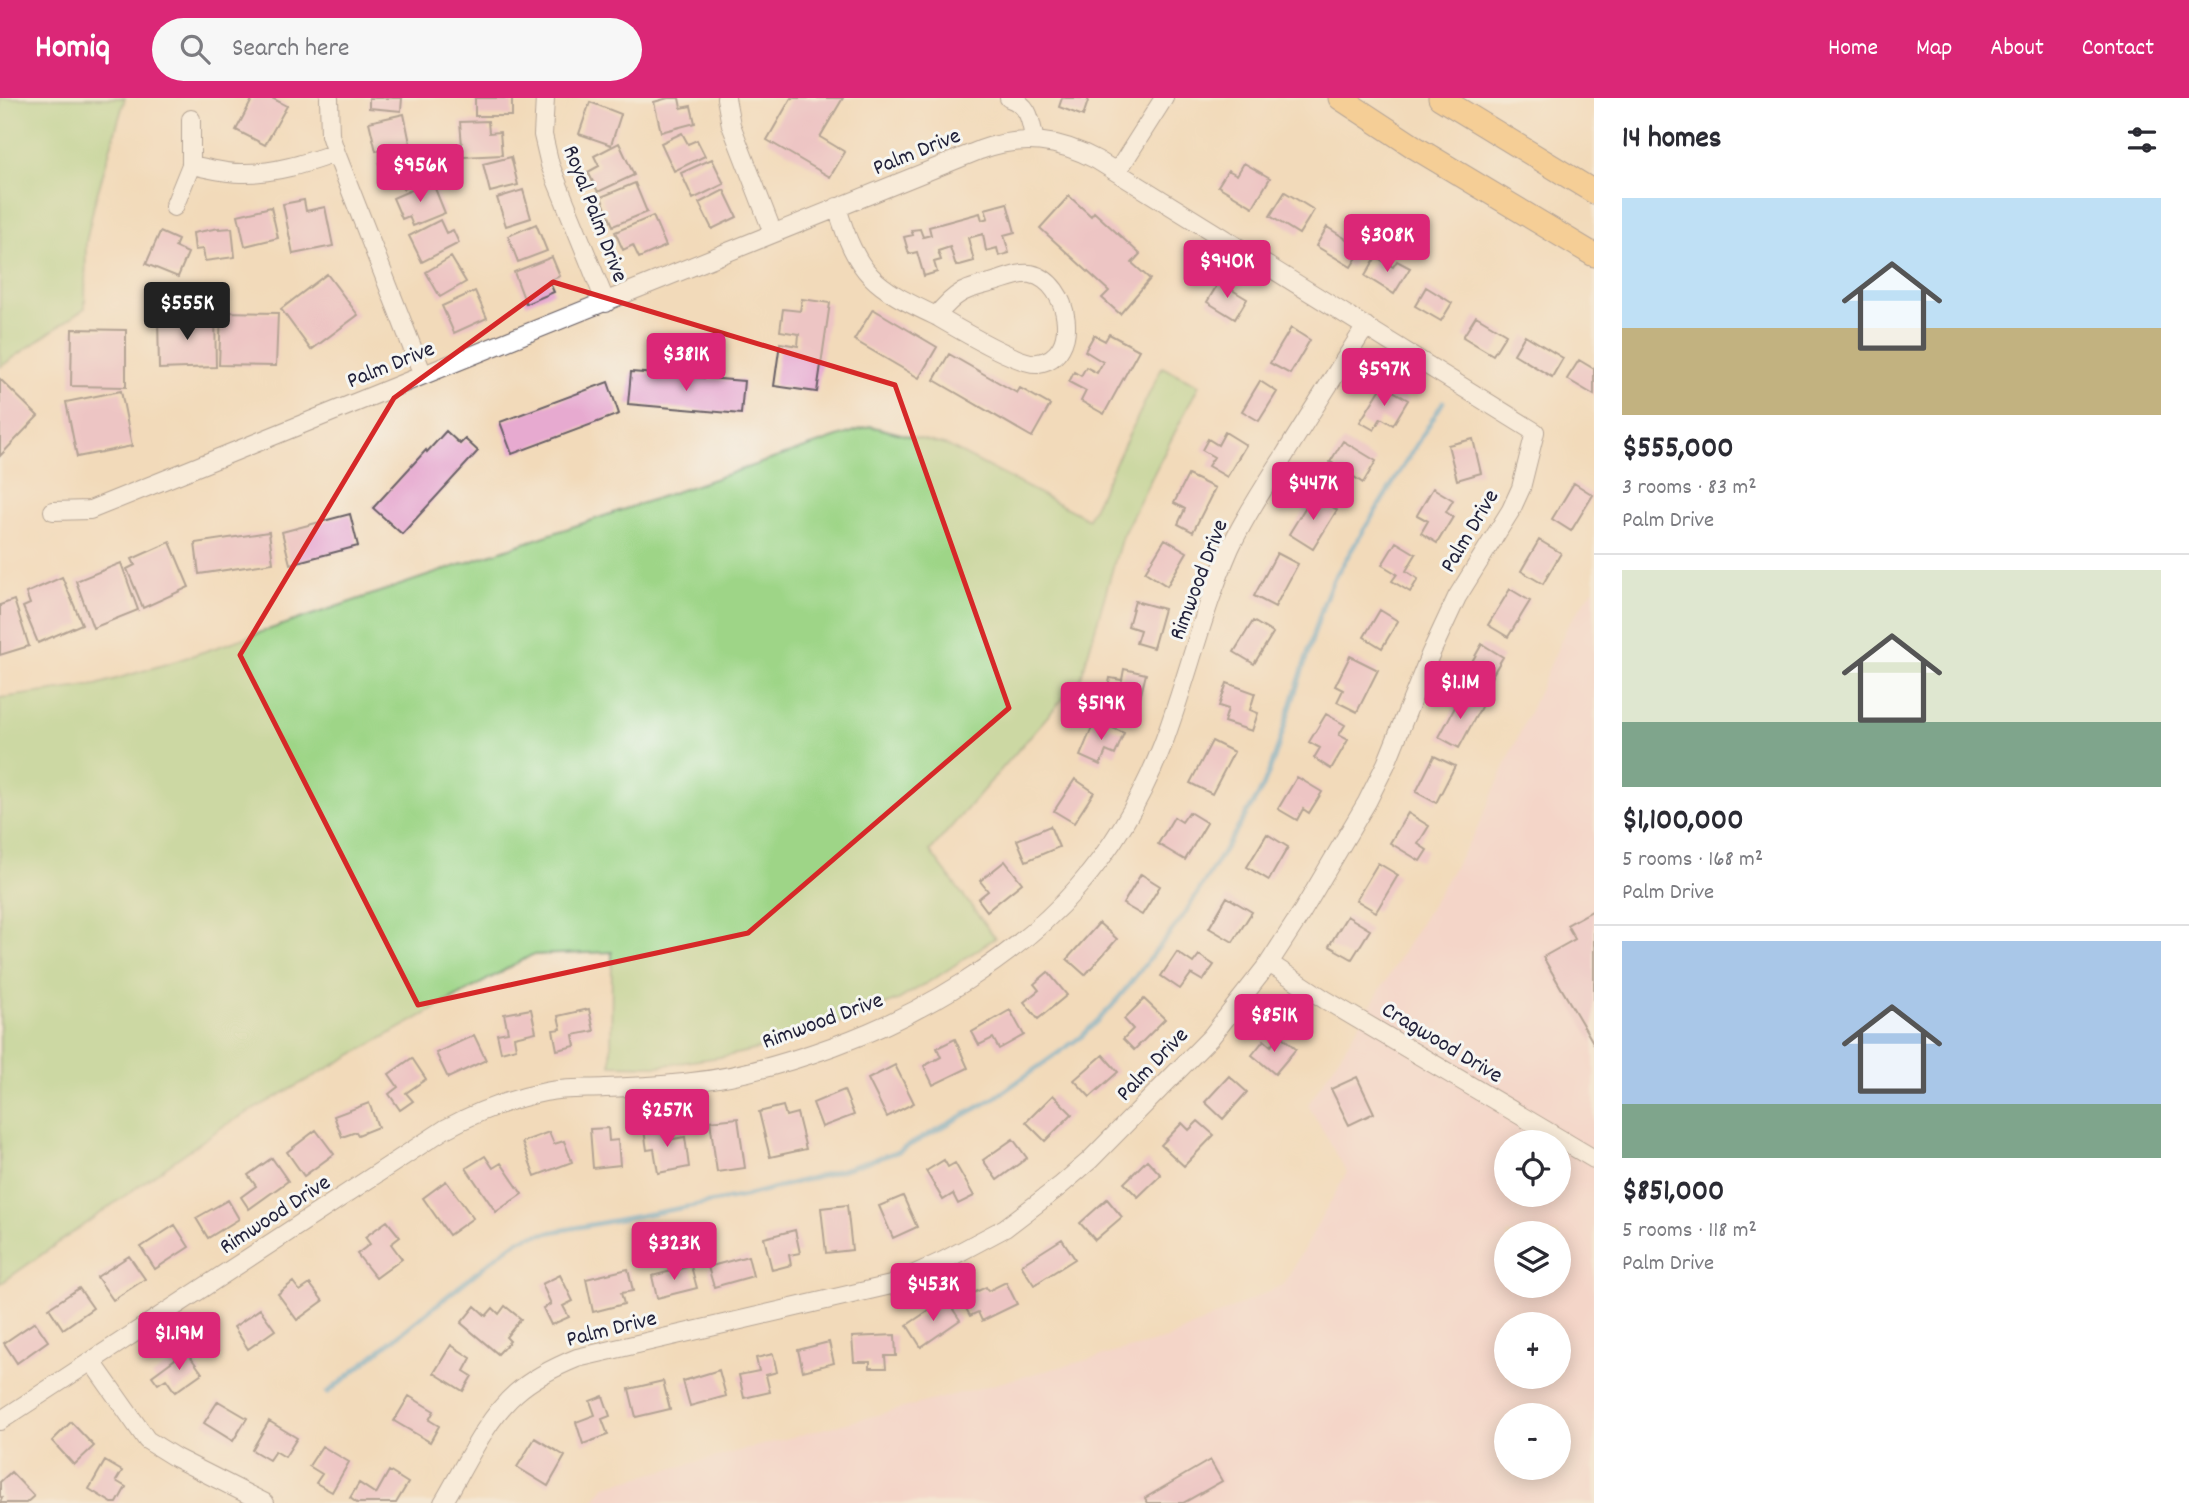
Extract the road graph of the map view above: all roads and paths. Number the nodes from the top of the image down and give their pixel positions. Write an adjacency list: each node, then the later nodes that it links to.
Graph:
1 (329, 98): 10 (street)
2 (545, 98): 18 (street, Royal Palm Drive)
3 (726, 98): 16 (street)
4 (1009, 98): 9 (street)
5 (1164, 98): 12 (street)
6 (1340, 98): 17 (main road)
7 (1440, 98): 13 (main road)
8 (191, 119): 11 (street)
9 (1035, 141): 12 (street, Palm Drive); 15 (street, Palm Drive)
10 (336, 153): 11 (street); 21 (street)
11 (191, 165): 14 (street)
12 (1117, 172): 20 (street, Palm Drive)
13 (1594, 192)
14 (174, 207)
15 (837, 207): 16 (street, Palm Drive); 19 (street)
16 (774, 233): 18 (street, Palm Drive)
17 (1594, 255)
18 (606, 303): 21 (street, Palm Drive)
19 (936, 316): 19 (street)
20 (1366, 326): 23 (street, Palm Drive); 25 (street, Rimwood Drive)
21 (423, 375): 22 (street, Palm Drive)
22 (53, 510)
23 (1269, 963): 24 (street, Cragwood Drive); 28 (street, Palm Drive)
24 (1594, 1159)
25 (92, 1362): 26 (street, Rimwood Drive); 27 (street)
26 (0, 1421)
27 (265, 1503)
28 (443, 1503)

